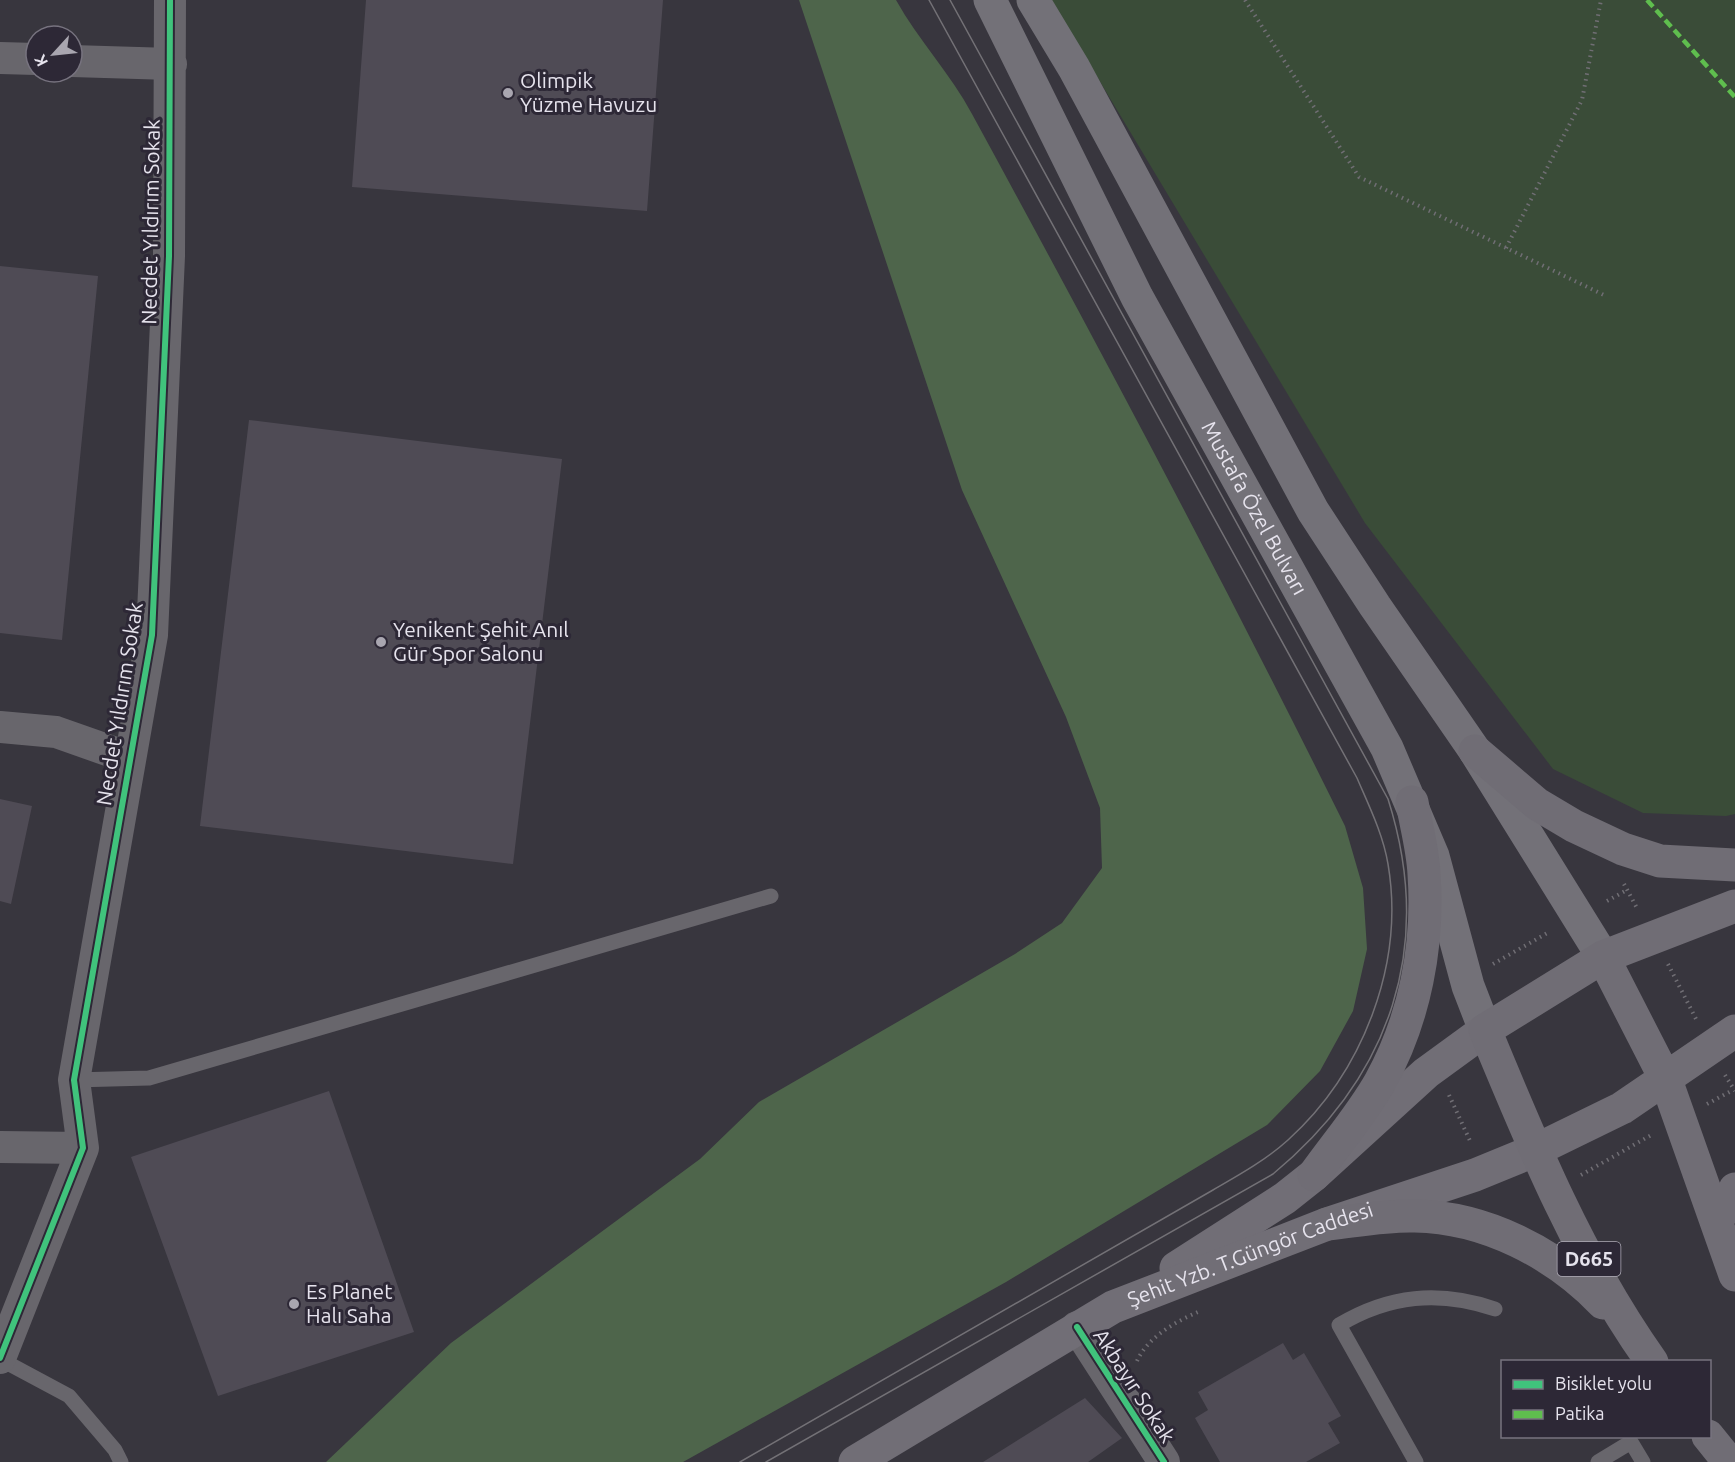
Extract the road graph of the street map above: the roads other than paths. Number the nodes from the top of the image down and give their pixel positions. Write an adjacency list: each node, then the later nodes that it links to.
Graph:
1 (170, 0): 7 (street, Necdet Yıldırım Sokak)
2 (990, 0): 11 (main road, Mustafa Özel Bulvarı)
3 (1033, 0): 9 (main road)
4 (0, 58): 5 (street)
5 (24, 59)
6 (84, 61): 7 (street)
7 (171, 64): 10 (street, Necdet Yıldırım Sokak)
8 (0, 727): 10 (street)
9 (1475, 751): 12 (highway); 15 (main road)
10 (130, 758): 18 (street, Necdet Yıldırım Sokak)
11 (1412, 802): 16 (main road, Mustafa Özel Bulvarı); 23 (highway)
12 (1735, 865)
13 (771, 896): 18 (lane)
14 (1735, 906): 15 (highway)
15 (1603, 957): 16 (highway); 19 (highway)
16 (1485, 1030): 22 (highway, D665); 23 (main road)
17 (1735, 1031): 19 (highway)
18 (74, 1080): 21 (street, Necdet Yıldırım Sokak)
19 (1666, 1080): 22 (highway); 27 (highway)
20 (0, 1147): 21 (street)
21 (83, 1148): 32 (street, Necdet Yıldırım Sokak)
22 (1536, 1150): 26 (main road, Şehit Yzb. T.Güngör Caddesi); 31 (highway, D665)
23 (1314, 1175): 28 (main road)
24 (1735, 1189): 25 (highway)
25 (1735, 1207)
26 (1327, 1224): 28 (main road, Şehit Yzb. T.Güngör Caddesi); 31 (highway)
27 (1735, 1275)
28 (1113, 1307): 30 (main road, Şehit Yzb. T.Güngör Caddesi)
29 (1495, 1309): 38 (lane)
30 (1077, 1327): 36 (main road, Şehit Yzb. T.Güngör Caddesi); 37 (street, Akbayır Sokak)
31 (1632, 1333): 33 (highway, D665)
32 (0, 1358): 35 (lane)
33 (1651, 1360)
34 (1709, 1438): 41 (highway)
35 (121, 1462)
36 (855, 1462)
37 (1164, 1462)
38 (1416, 1462)
39 (1598, 1462): 40 (lane)
40 (1643, 1462)
41 (1729, 1462)

